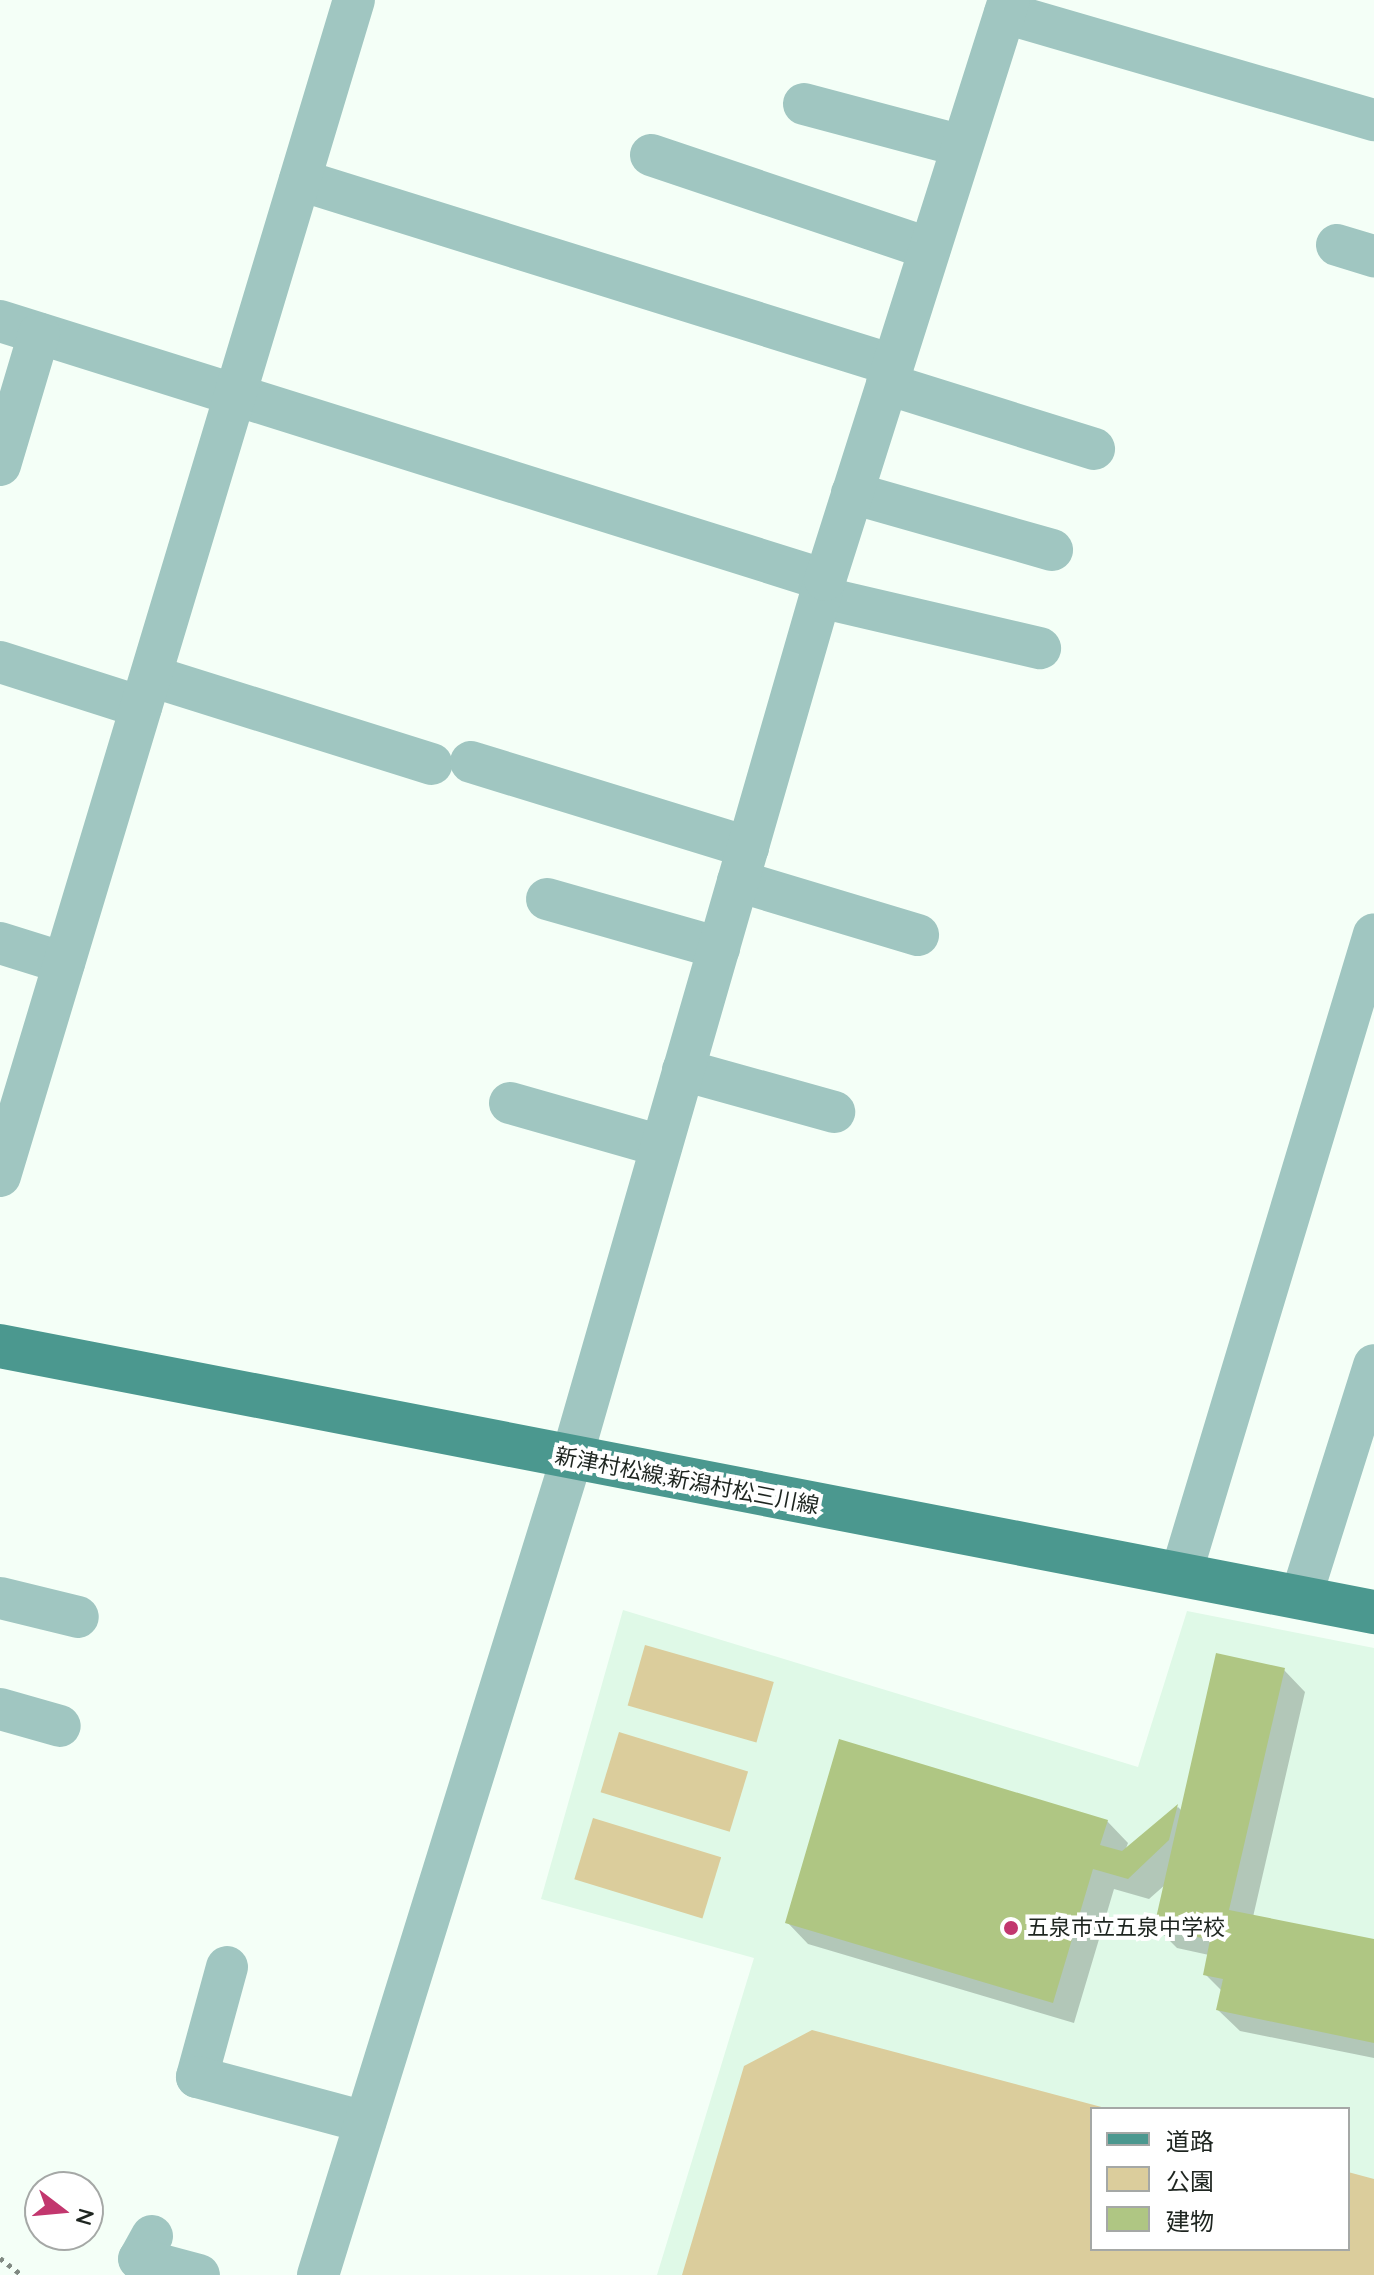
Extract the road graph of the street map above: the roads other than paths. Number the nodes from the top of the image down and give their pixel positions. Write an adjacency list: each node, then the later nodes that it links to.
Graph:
1 (354, 0): 7 (street)
2 (1007, 6): 4 (street); 5 (street)
3 (804, 104): 5 (street)
4 (1374, 120)
5 (962, 146): 8 (street)
6 (651, 155): 8 (street)
7 (300, 180): 10 (street); 11 (street)
8 (930, 249): 10 (street)
9 (19, 328): 11 (street); 13 (street)
10 (890, 374): 12 (street); 14 (street)
11 (236, 396): 16 (street); 19 (street)
12 (1094, 449)
13 (0, 465)
14 (852, 493): 15 (street); 16 (street)
15 (1052, 550)
16 (822, 588): 17 (street); 20 (street)
17 (1040, 648)
18 (0, 662): 19 (street)
19 (146, 692): 20 (street); 26 (street)
20 (743, 864): 23 (street); 25 (street)
21 (547, 899): 25 (street)
22 (1374, 934): 35 (street)
23 (918, 935)
24 (0, 943): 26 (street)
25 (719, 948): 27 (street)
26 (64, 963): 31 (street)
27 (683, 1070): 29 (street); 30 (street)
28 (510, 1103): 30 (street)
29 (834, 1112)
30 (661, 1146): 34 (street)
31 (0, 1176)
32 (0, 1346): 34 (main road, 新津村松線;新潟村松三川線)
33 (1374, 1365): 36 (street)
34 (571, 1460): 35 (main road, 新津村松線;新潟村松三川線); 43 (street)
35 (1181, 1574): 36 (main road, 新津村松線;新潟村松三川線)
36 (1301, 1597): 38 (main road, 新津村松線;新潟村松三川線)
37 (0, 1598): 39 (street)
38 (1374, 1612)
39 (78, 1617)
40 (0, 1709): 41 (street)
41 (60, 1726)
42 (227, 1967): 43 (street)
43 (365, 2122): 46 (street)
44 (152, 2236): 45 (street)
45 (199, 2275)
46 (318, 2275)

